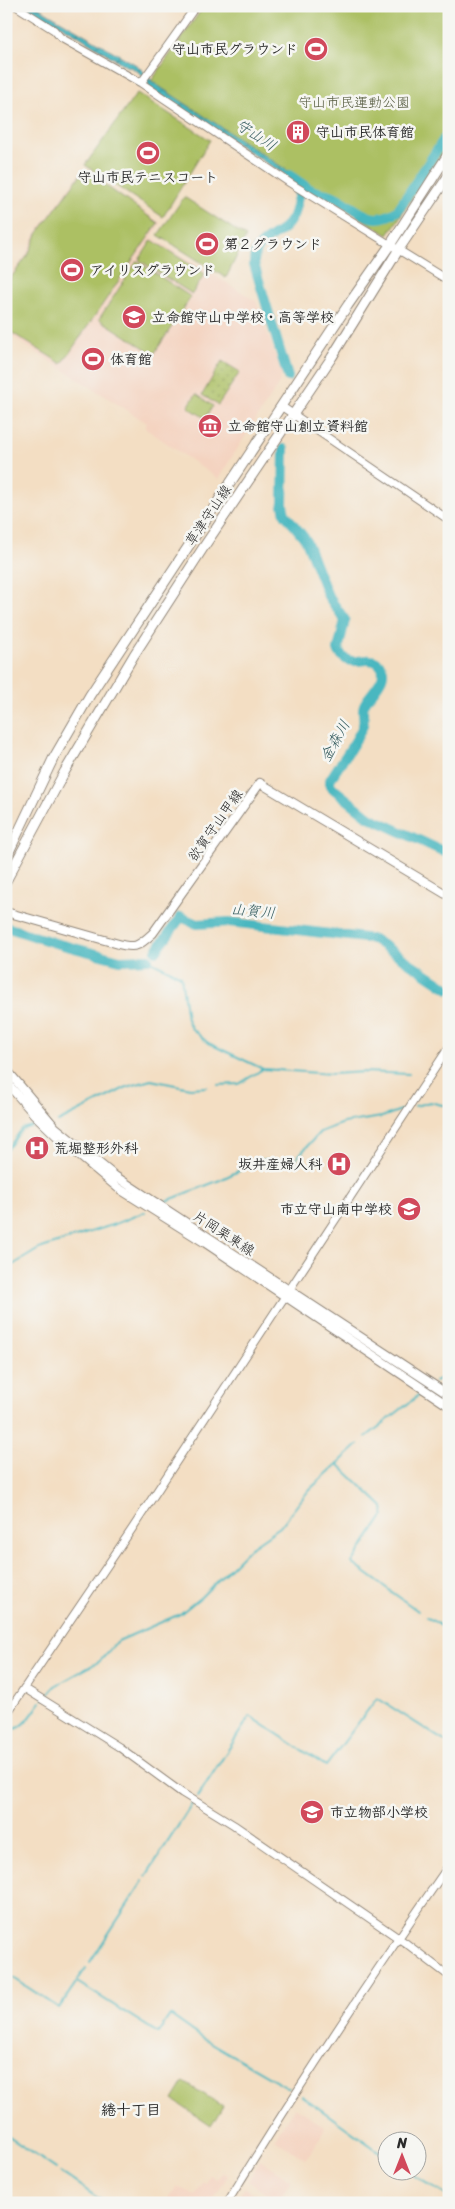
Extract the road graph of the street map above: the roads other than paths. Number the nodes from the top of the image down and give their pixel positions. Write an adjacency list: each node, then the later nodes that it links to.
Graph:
1 (16, 6): 3 (street)
2 (196, 6): 3 (street)
3 (141, 83): 6 (street)
4 (449, 153): 6 (main road, 草津守山線)
5 (449, 176): 7 (main road, 草津守山線)
6 (390, 244): 7 (street); 9 (main road, 草津守山線)
7 (399, 249): 8 (street); 10 (main road, 草津守山線)
8 (449, 281)
9 (281, 406): 10 (street); 12 (main road, 草津守山線)
10 (293, 415): 11 (street); 13 (main road, 草津守山線)
11 (449, 520)
12 (6, 858)
13 (6, 881)
14 (449, 896): 15 (main road, 欲賀守山甲線)
15 (6, 912)
16 (449, 1047): 19 (street)
17 (6, 1069): 19 (main road, 片岡栗東線)
18 (6, 1082): 19 (main road, 片岡栗東線)
19 (286, 1293): 20 (main road, 片岡栗東線); 21 (main road, 片岡栗東線); 22 (street)
20 (449, 1395)
21 (449, 1406)
22 (24, 1688): 23 (street); 25 (street)
23 (6, 1715)
24 (449, 1865): 25 (street)
25 (398, 1938): 26 (street); 27 (street)
26 (449, 1976)
27 (227, 2203)

